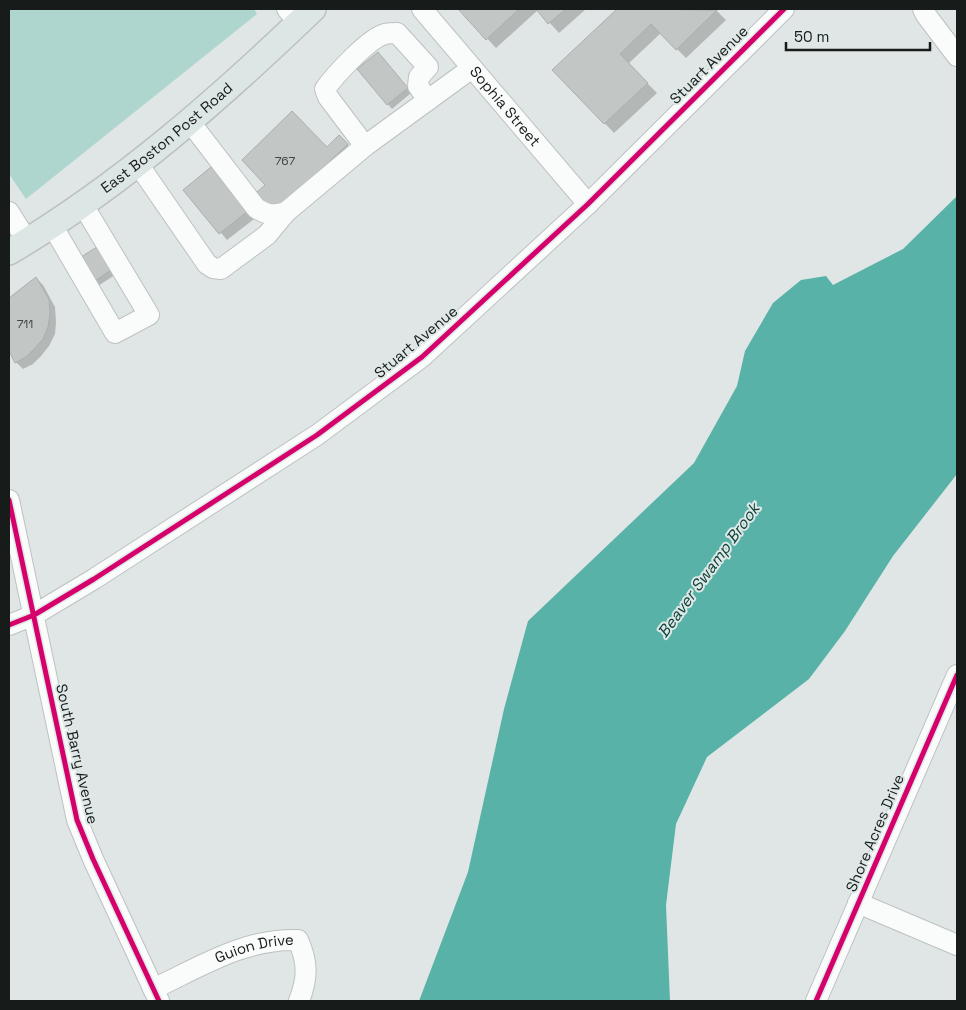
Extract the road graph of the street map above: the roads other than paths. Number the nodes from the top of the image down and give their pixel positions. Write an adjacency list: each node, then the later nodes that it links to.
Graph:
1 (422, 9): 6 (street, Sophia Street)
2 (784, 9): 11 (street, Stuart Avenue)
3 (923, 9): 5 (street)
4 (300, 13): 8 (main road, East Boston Post Road)
5 (957, 56)
6 (472, 68): 7 (street); 11 (street, Sophia Street)
7 (428, 100): 9 (street); 9 (street)
8 (190, 122): 10 (main road, East Boston Post Road); 14 (street)
9 (365, 146): 14 (street)
10 (138, 164): 12 (main road, East Boston Post Road); 14 (street)
11 (588, 204): 18 (street, Stuart Avenue)
12 (83, 205): 15 (main road, East Boston Post Road); 15 (street)
13 (9, 212): 16 (street)
14 (286, 212)
15 (52, 225): 16 (main road, East Boston Post Road)
16 (18, 246)
17 (9, 500): 18 (street, South Barry Avenue)
18 (34, 615): 19 (street, Stuart Avenue); 23 (street, South Barry Avenue)
19 (9, 625)
20 (957, 675): 21 (street, Shore Acres Drive)
21 (858, 904): 22 (street); 25 (street, Shore Acres Drive)
22 (957, 945)
23 (156, 995): 24 (street, Guion Drive)
24 (299, 1001)
25 (816, 1001)

